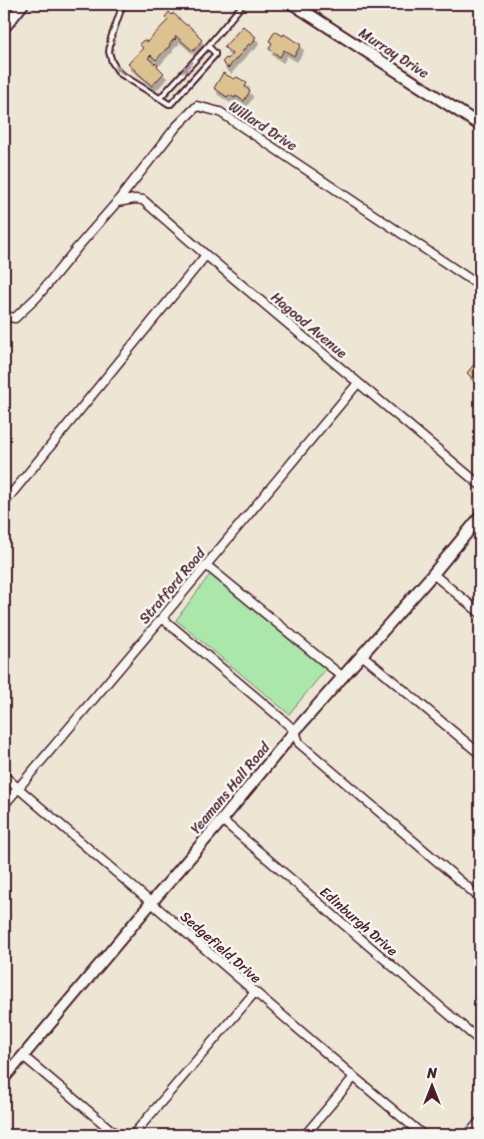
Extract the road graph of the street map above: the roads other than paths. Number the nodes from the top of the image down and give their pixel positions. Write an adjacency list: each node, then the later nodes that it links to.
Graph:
1 (23, 4): 5 (street)
2 (123, 4): 7 (lane, one-way to 2)
3 (243, 4): 6 (lane)
4 (293, 4): 8 (street, Murray Drive)
5 (4, 26)
6 (208, 46): 7 (lane, one-way to 7); 7 (lane)
7 (160, 98)
8 (480, 125)
9 (118, 202): 10 (street, Hagood Avenue); 11 (street, Willard Drive); 12 (street, Willard Drive)
10 (206, 255): 14 (street, Hagood Avenue); 16 (street)
11 (480, 286)
12 (6, 316): 13 (lane)
13 (4, 326)
14 (358, 382): 15 (street, Hagood Avenue); 18 (street, Stratford Road)
15 (480, 484)
16 (4, 502)
17 (480, 517): 19 (street, Yeamans Hall Road)
18 (206, 565): 21 (street, Stratford Road); 23 (street)
19 (433, 574): 20 (street); 22 (street, Yeamans Hall Road)
20 (480, 613)
21 (162, 618): 24 (street); 27 (street, Stratford Road)
22 (362, 655): 23 (street, Yeamans Hall Road); 25 (street)
23 (343, 677): 24 (street, Yeamans Hall Road)
24 (295, 731): 29 (street, Yeamans Hall Road); 30 (street)
25 (480, 754)
26 (4, 776): 27 (street, Sedgefield Drive)
27 (18, 788): 28 (street, Stratford Road); 31 (street, Sedgefield Drive)
28 (4, 804)
29 (222, 820): 31 (street, Yeamans Hall Road); 33 (street, Edinburgh Drive)
30 (480, 898)
31 (151, 903): 32 (street, Sedgefield Drive); 34 (street, Yeamans Hall Road)
32 (255, 992): 35 (street, Sedgefield Drive); 39 (street)
33 (480, 1041)
34 (23, 1056): 36 (street, Yeamans Hall Road); 38 (street)
35 (354, 1077): 40 (street); 41 (street, Sedgefield Drive)
36 (4, 1078)
37 (480, 1121): 42 (street)
38 (117, 1135)
39 (133, 1135)
40 (304, 1135)
41 (423, 1135)
42 (468, 1135)

